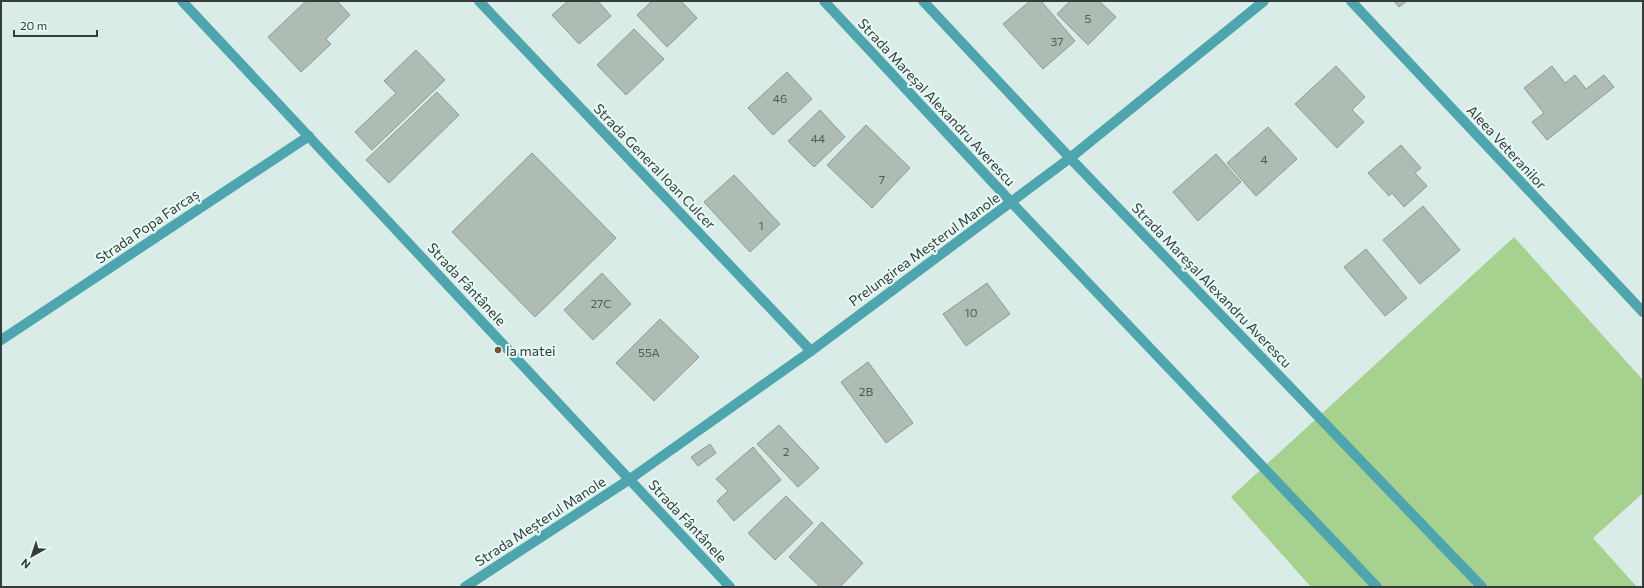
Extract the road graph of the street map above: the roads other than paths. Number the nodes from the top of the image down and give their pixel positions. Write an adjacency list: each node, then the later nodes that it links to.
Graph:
1 (182, 1): 7 (street, Strada Fântânele)
2 (479, 1): 12 (street, Strada General Ioan Culcer)
3 (824, 1): 9 (street, Strada Mareșal Alexandru Averescu)
4 (923, 1): 8 (street, Strada Mareșal Alexandru Averescu)
5 (1264, 1): 8 (street, Prelungirea Meșterul Manole)
6 (1351, 1): 10 (street, Aleea Veteranilor)
7 (309, 136): 11 (street, Strada Popa Farcaș); 13 (street, Strada Fântânele)
8 (1070, 158): 9 (street, Prelungirea Meșterul Manole); 17 (street, Strada Mareșal Alexandru Averescu)
9 (1011, 202): 12 (street, Prelungirea Meșterul Manole); 16 (street, Strada Mareșal Alexandru Averescu)
10 (1643, 312)
11 (1, 340)
12 (811, 351): 13 (street, Prelungirea Meșterul Manole)
13 (630, 479): 14 (street, Strada Meșterul Manole); 15 (street, Strada Fântânele)
14 (465, 587)
15 (730, 587)
16 (1377, 587)
17 (1482, 587)

